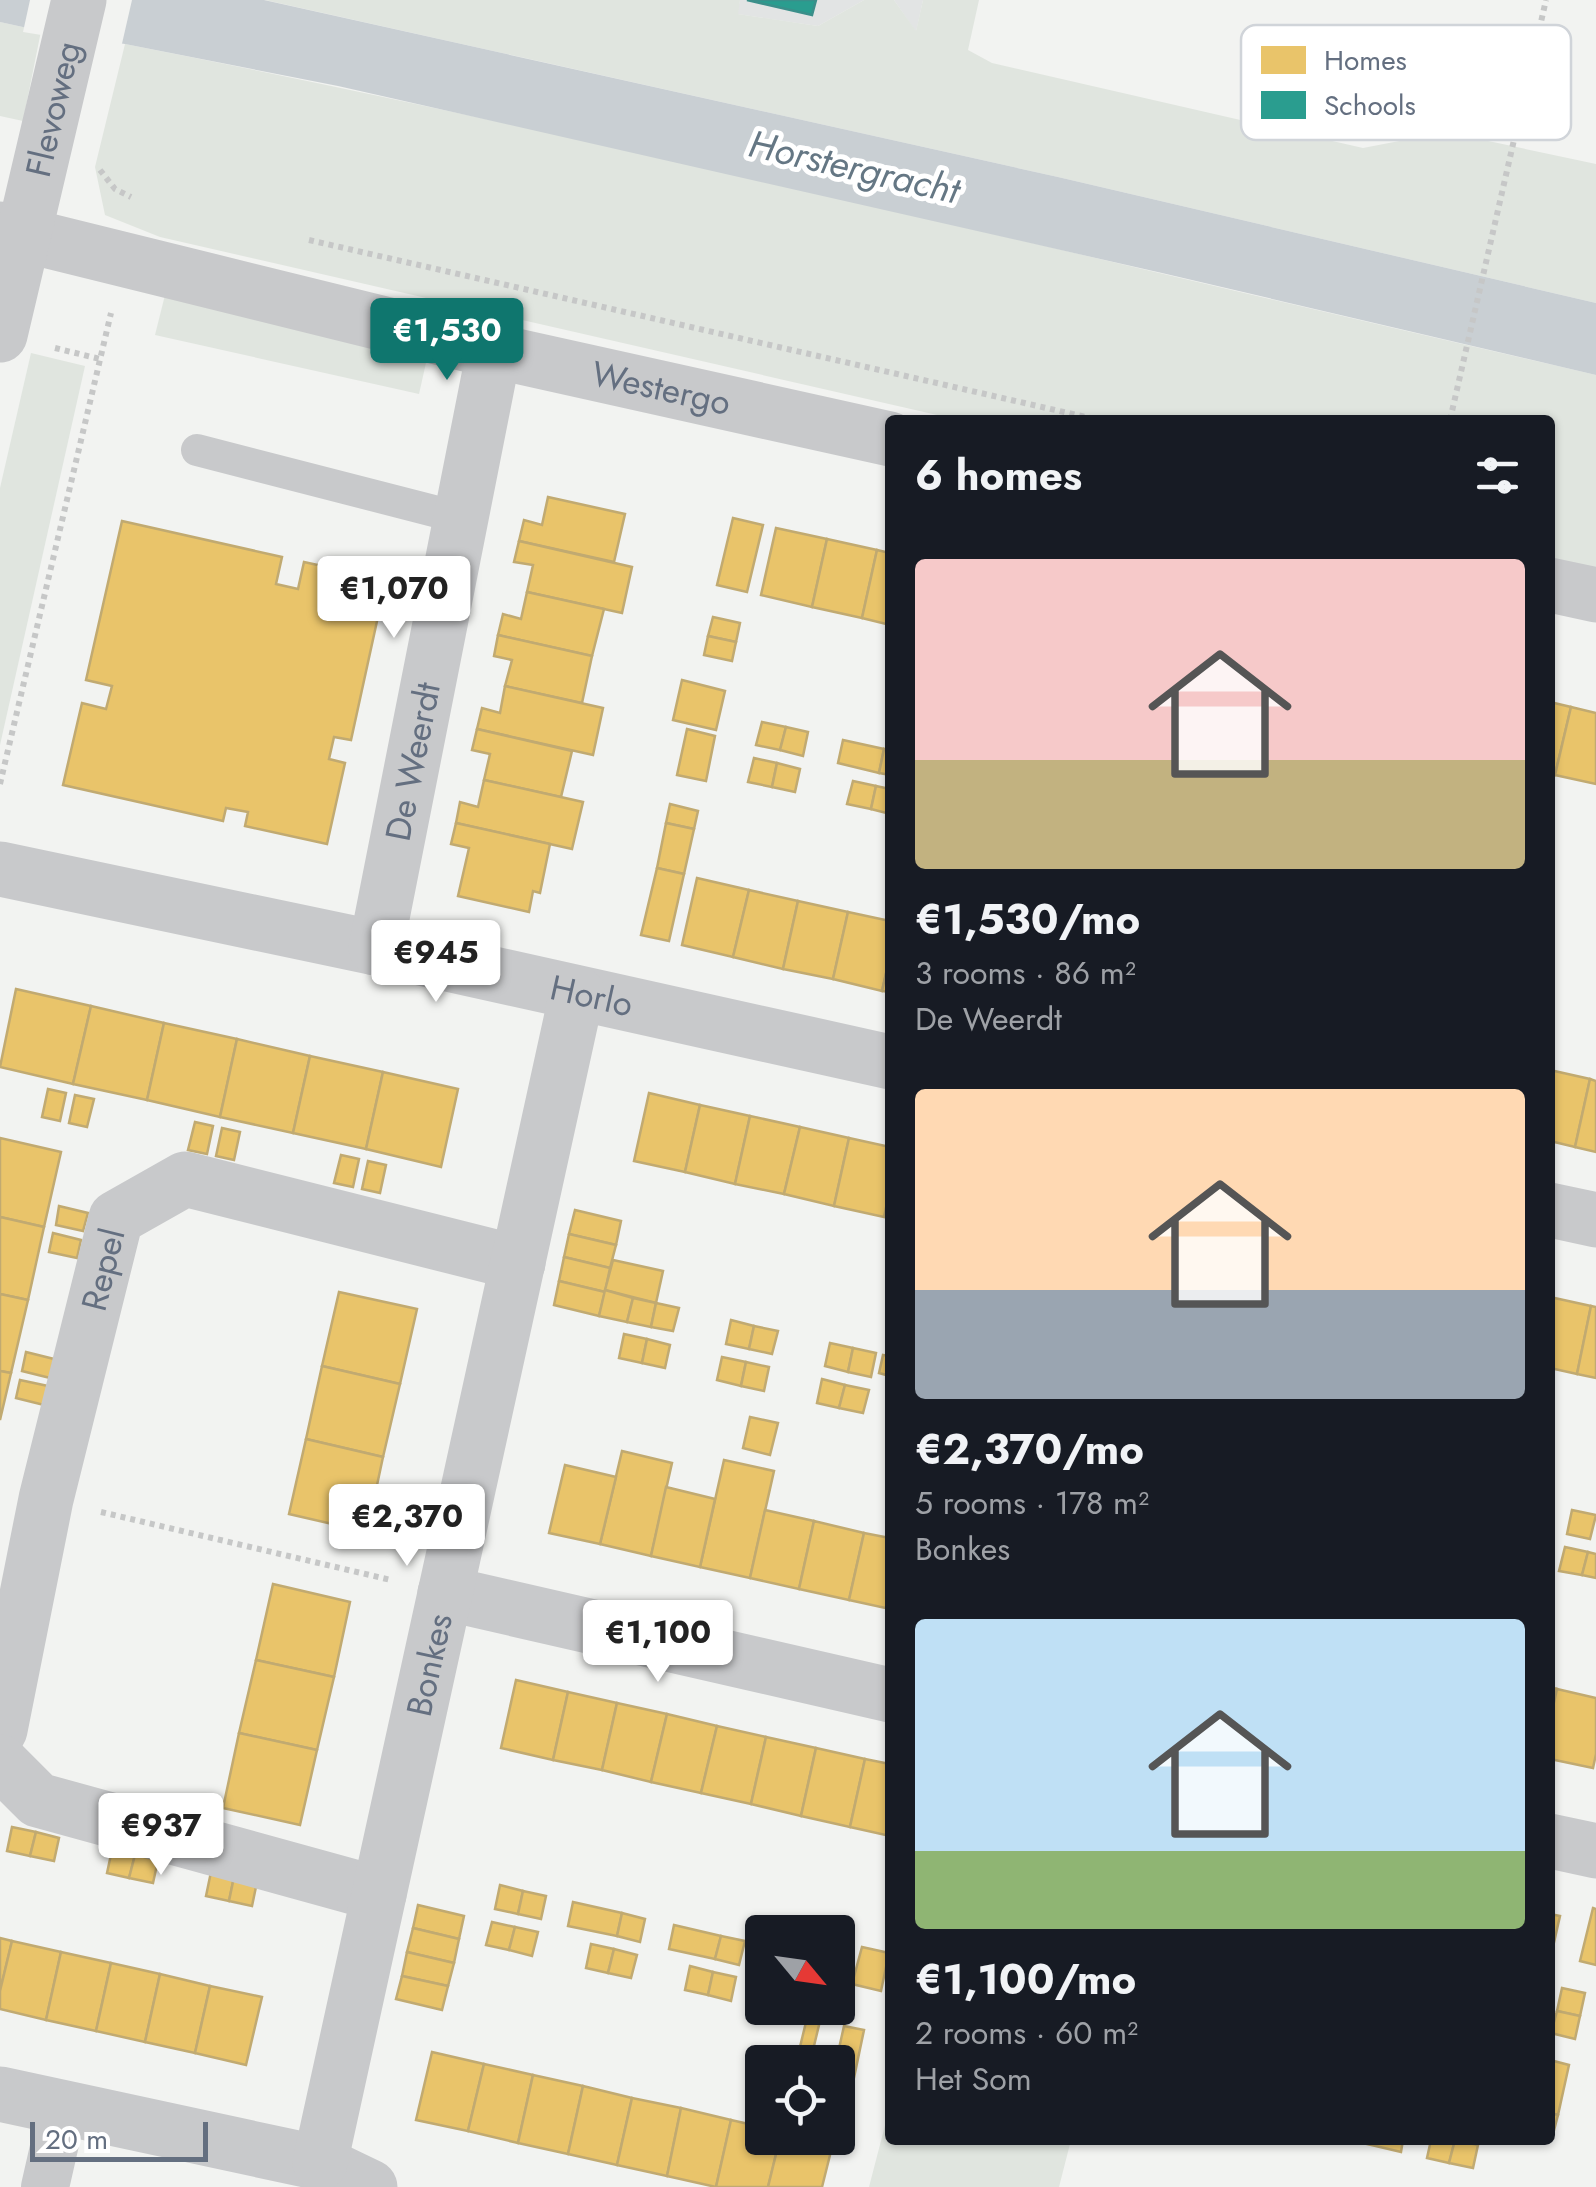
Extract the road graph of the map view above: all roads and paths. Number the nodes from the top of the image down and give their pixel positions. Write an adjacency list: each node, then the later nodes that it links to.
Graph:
1 (1546, 0): 3 (path)
2 (73, 25): 5 (street, Flevoweg)
3 (1540, 25)
4 (1513, 140): 11 (path)
5 (13, 231): 7 (street, Westergo); 8 (street, Flevoweg)
6 (304, 239): 10 (path)
7 (123, 258): 9 (street, Westergo); 17 (path)
8 (0, 335)
9 (494, 351): 12 (street, Westergo); 14 (street, De Weerdt)
10 (1077, 415)
11 (1451, 415)
12 (885, 437)
13 (197, 450): 14 (lane)
14 (462, 518): 19 (street, De Weerdt)
15 (1555, 586): 16 (street)
16 (1596, 595)
17 (0, 784)
18 (0, 868): 19 (street, Horlo)
19 (376, 948): 20 (street, Horlo)
20 (577, 993): 21 (street, Horlo); 24 (street, Bonkes)
21 (885, 1061)
22 (1555, 1211): 23 (street)
23 (1596, 1220)
24 (518, 1263): 25 (street, Repel); 26 (street, Bonkes)
25 (46, 1499): 26 (path); 28 (street, Repel)
26 (446, 1592): 27 (street); 32 (street, Bonkes)
27 (885, 1694)
28 (0, 1730)
29 (0, 1762): 32 (street)
30 (1555, 1843): 31 (street)
31 (1596, 1851)
32 (380, 1894): 35 (street, Bonkes)
33 (0, 2094): 34 (street)
34 (63, 2108): 35 (street); 36 (street)
35 (320, 2163): 37 (street)
36 (46, 2187)
37 (370, 2187)

